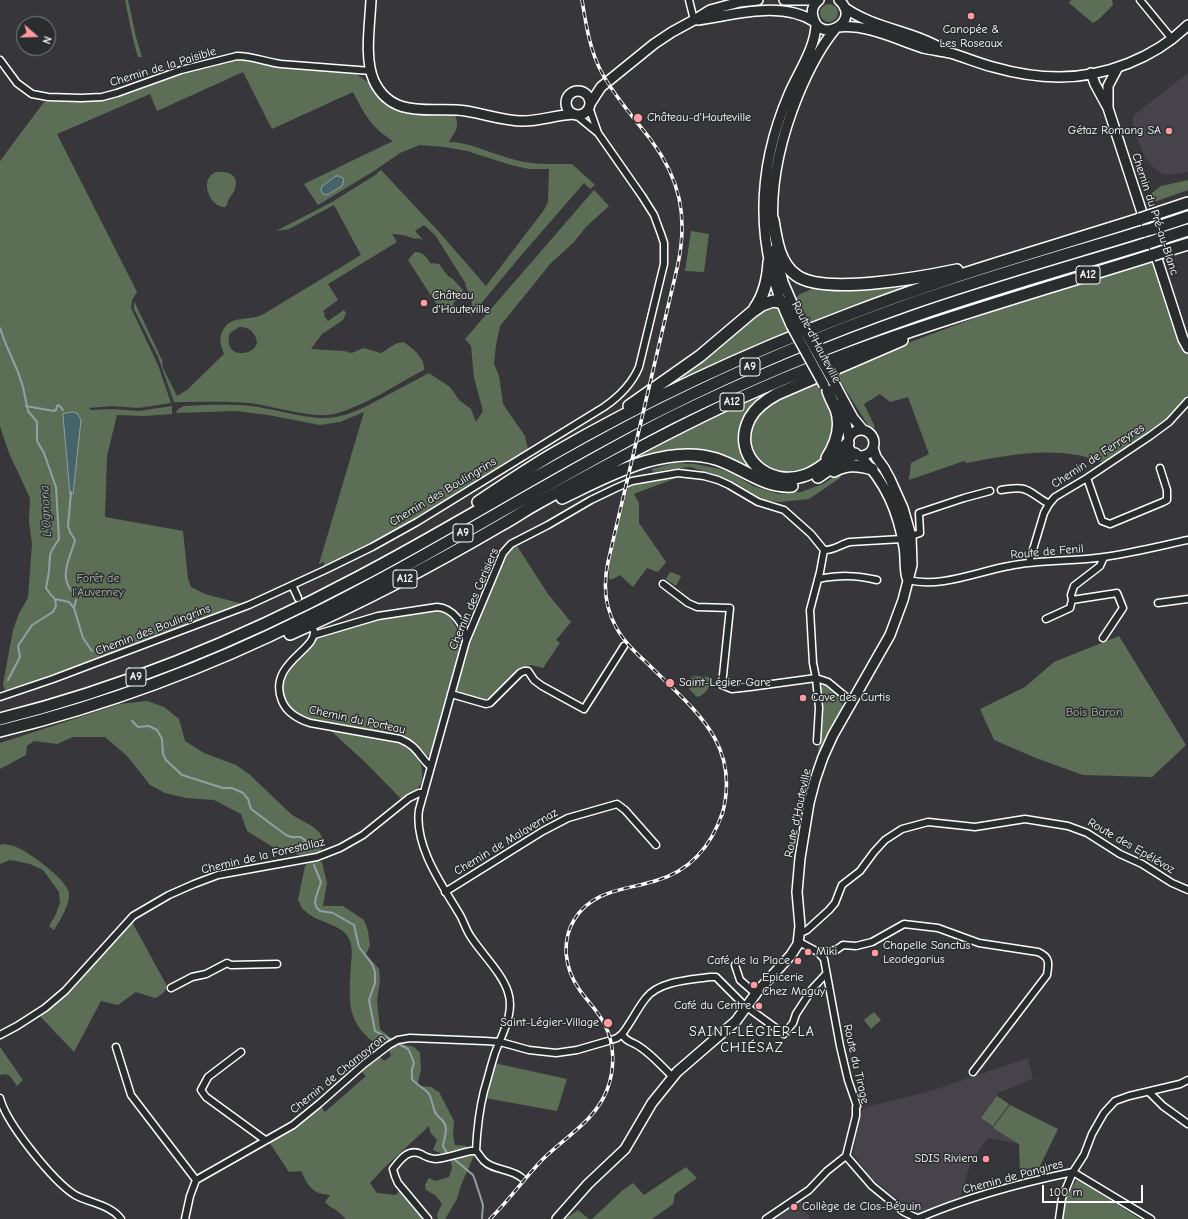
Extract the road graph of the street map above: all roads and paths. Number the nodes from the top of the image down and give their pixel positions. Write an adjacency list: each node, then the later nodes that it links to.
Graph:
1 (371, 0): 18 (main road)
2 (689, 0): 10 (street)
3 (758, 0): 10 (main road)
4 (784, 0): 5 (main road)
5 (815, 0)
6 (819, 0): 11 (main road, Route d'Hauteville)
7 (839, 0): 9 (main road)
8 (1140, 0): 14 (street)
9 (845, 8): 13 (main road, Route d'Hauteville); 15 (main road)
10 (694, 20): 11 (main road); 20 (main road)
11 (815, 23): 13 (main road); 33 (main road, Route d'Hauteville)
12 (1188, 25): 14 (main road)
13 (837, 28): 15 (main road); 30 (main road, Route d'Hauteville)
14 (1172, 38): 17 (main road)
15 (949, 53): 19 (main road)
16 (0, 60): 18 (street, Chemin de la Paisible)
17 (1118, 67): 19 (main road); 24 (main road, Chemin du Pré-au-Blanc)
18 (371, 71): 26 (main road)
19 (1091, 73): 24 (main road, Chemin du Pré-au-Blanc)
20 (601, 87): 21 (main road); 23 (main road)
21 (582, 92): 22 (main road); 23 (main road)
22 (566, 100): 25 (main road); 26 (main road)
23 (589, 105): 25 (main road); 27 (street, Chemin des Boulingrins)
24 (1108, 108): 39 (main road, Chemin du Pré-au-Blanc)
25 (575, 115): 26 (main road); 27 (street, Chemin des Boulingrins)
26 (548, 116)
27 (598, 133): 65 (street, Chemin des Boulingrins)
28 (1188, 203): 34 (highway)
29 (1188, 217): 60 (highway, A9)
30 (773, 220): 34 (highway); 38 (main road, Route d'Hauteville)
31 (1188, 230): 74 (highway, A9)
32 (1188, 244): 36 (highway, A12)
33 (769, 262): 35 (main road, Route d'Hauteville); 37 (highway)
34 (990, 265): 45 (highway)
35 (781, 302): 37 (highway); 38 (highway)
36 (974, 310): 49 (highway); 54 (highway, A12)
37 (752, 312): 45 (highway)
38 (795, 323): 40 (main road, Route d'Hauteville, bridge)
39 (1188, 348)
40 (828, 386): 42 (main road, Route d'Hauteville); 43 (main road, Route d'Hauteville); 49 (highway)
41 (1188, 401): 50 (street, Chemin de Ferreyres)
42 (864, 430): 43 (main road); 44 (main road)
43 (848, 441): 46 (main road); 49 (highway)
44 (873, 448): 46 (main road); 55 (main road)
45 (550, 455): 60 (highway)
46 (857, 455): 48 (main road); 49 (highway)
47 (1160, 468): 50 (street)
48 (872, 469): 49 (highway); 55 (main road)
49 (820, 471): 54 (highway)
50 (1087, 478): 53 (street, Chemin de Ferreyres)
51 (1001, 490): 53 (street)
52 (990, 491): 55 (street)
53 (1048, 504): 59 (street, Chemin de Ferreyres)
54 (503, 524): 74 (highway, A12)
55 (907, 537): 57 (street); 63 (main road)
56 (1188, 540): 58 (street, Route de Fenil)
57 (824, 550): 61 (street); 72 (street, Chemin des Cerisiers)
58 (1104, 558): 59 (street, Route de Fenil); 68 (street)
59 (1029, 562): 63 (street, Route de Fenil)
60 (384, 564): 79 (highway, A9)
61 (818, 579): 62 (street); 75 (street)
62 (877, 580)
63 (908, 580): 78 (main road, Route d'Hauteville)
64 (663, 584): 75 (street)
65 (292, 585): 66 (street); 77 (street, Chemin des Boulingrins)
66 (298, 598)
67 (1188, 599): 69 (street)
68 (1072, 600): 70 (street); 71 (street)
69 (1158, 603)
70 (1046, 619)
71 (1104, 638)
72 (466, 641): 76 (street, Chemin des Cerisiers); 82 (street, Chemin du Porteau)
73 (624, 646): 76 (street)
74 (200, 666): 80 (highway, A9)
75 (816, 678): 78 (street); 81 (street)
76 (451, 694): 82 (street, Chemin des Cerisiers)
77 (0, 697)
78 (852, 702): 87 (main road, Route d'Hauteville)
79 (0, 719)
80 (0, 731)
81 (817, 741)
82 (432, 767): 83 (street, Chemin des Cerisiers)
83 (424, 793): 86 (street, Chemin des Cerisiers); 96 (street, Chemin de la Forestallaz)
84 (656, 845): 86 (street, Chemin de Malavernaz)
85 (1188, 890): 87 (street, Route des Epélévoz)
86 (445, 892): 97 (street, Chemin des Cerisiers)
87 (799, 937): 88 (street); 93 (main road)
88 (818, 952): 91 (street, Route du Tirage); 100 (street)
89 (277, 964): 92 (street)
90 (735, 965): 93 (street)
91 (826, 974): 94 (street); 108 (street, Route du Tirage)
92 (171, 988)
93 (756, 994): 94 (main road)
94 (746, 1007): 95 (street); 101 (main road)
95 (622, 1034): 97 (street, Chemin de Chamoyron); 101 (street)
96 (0, 1035)
97 (500, 1042): 106 (street, Chemin de Chamoyron); 107 (street, Chemin des Cerisiers)
98 (116, 1046): 111 (street)
99 (240, 1052): 106 (street)
100 (973, 1072)
101 (673, 1077): 115 (main road)
102 (1188, 1080): 103 (street)
103 (1149, 1092): 105 (street); 109 (street)
104 (0, 1098): 112 (street)
105 (1188, 1124)
106 (265, 1140): 111 (street, Chemin de Chamoyron)
107 (476, 1151): 110 (street); 114 (street)
108 (846, 1156): 116 (street); 117 (street)
109 (1073, 1172): 117 (street, Chemin de Pangires); 118 (street); 119 (street, Chemin de Pangires)
110 (522, 1178)
111 (196, 1180): 113 (street)
112 (121, 1219)
113 (185, 1219)
114 (428, 1219)
115 (557, 1219)
116 (766, 1219)
117 (919, 1219)
118 (1059, 1219)
119 (1151, 1219)

